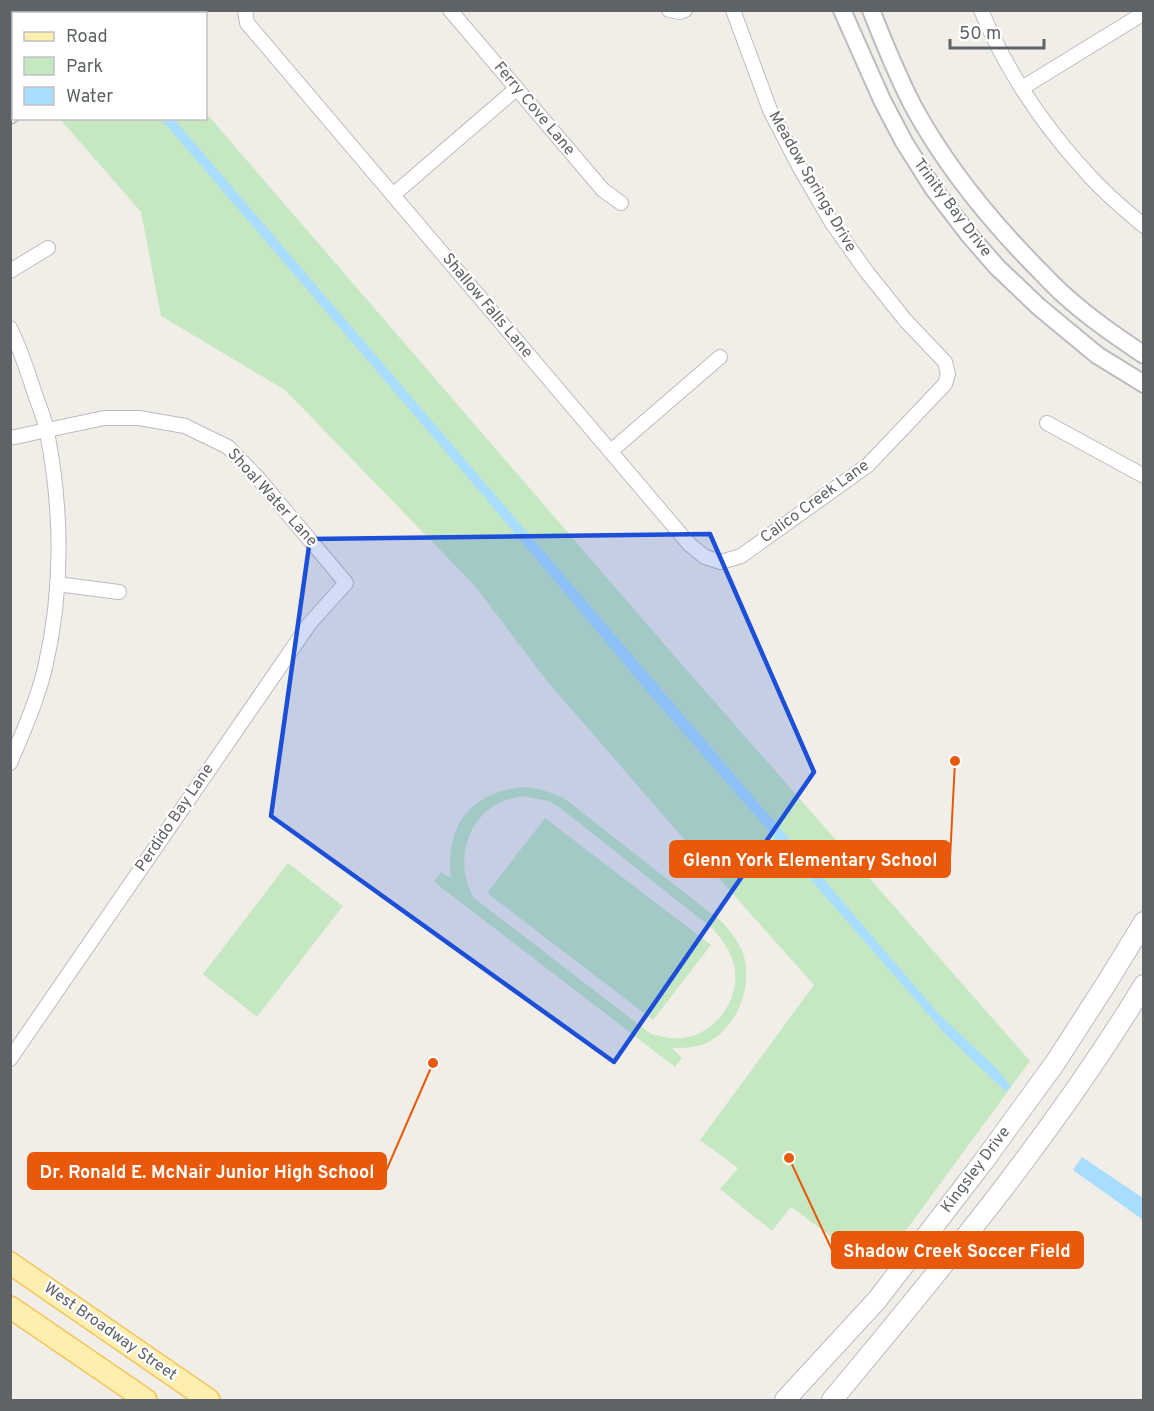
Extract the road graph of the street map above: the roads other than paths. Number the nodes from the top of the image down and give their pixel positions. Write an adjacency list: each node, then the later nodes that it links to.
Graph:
1 (450, 10): 11 (street, Ferry Cove Lane)
2 (669, 10): 3 (street)
3 (685, 10)
4 (733, 10): 20 (street, Meadow Springs Drive)
5 (842, 10): 21 (street, Trinity Bay Drive)
6 (871, 10): 18 (street, Trinity Bay Drive)
7 (981, 10): 10 (street)
8 (1143, 13): 10 (street)
9 (246, 17): 12 (street, Shallow Falls Lane)
10 (1022, 88): 14 (street)
11 (516, 89): 12 (street); 13 (street, Ferry Cove Lane)
12 (393, 195): 25 (street, Shallow Falls Lane)
13 (621, 203)
14 (1143, 225)
15 (48, 248): 16 (street)
16 (10, 270)
17 (10, 328): 23 (street)
18 (1143, 355)
19 (720, 357): 25 (street)
20 (945, 362): 27 (street, Calico Creek Lane)
21 (1143, 384)
22 (1047, 423): 26 (street)
23 (47, 429): 24 (street, Shoal Water Lane); 28 (street, Shoal Water Lane); 29 (street)
24 (10, 438)
25 (611, 451): 27 (street, Shallow Falls Lane)
26 (1143, 476)
27 (741, 556)
28 (346, 583): 34 (street, Perdido Bay Lane)
29 (57, 584): 30 (street); 31 (street)
30 (119, 592)
31 (10, 763)
32 (1143, 922): 35 (main road, Kingsley Drive)
33 (1143, 985): 36 (main road, Kingsley Drive)
34 (10, 1059)
35 (1055, 1063): 36 (main road); 38 (main road, Kingsley Drive)
36 (1080, 1081): 40 (main road, Kingsley Drive)
37 (10, 1263): 42 (main road, West Broadway Street)
38 (877, 1300): 40 (main road); 43 (main road, Kingsley Drive)
39 (10, 1307): 41 (main road)
40 (900, 1319): 44 (main road, Kingsley Drive)
41 (146, 1401)
42 (209, 1401)
43 (784, 1401)
44 (832, 1401)

